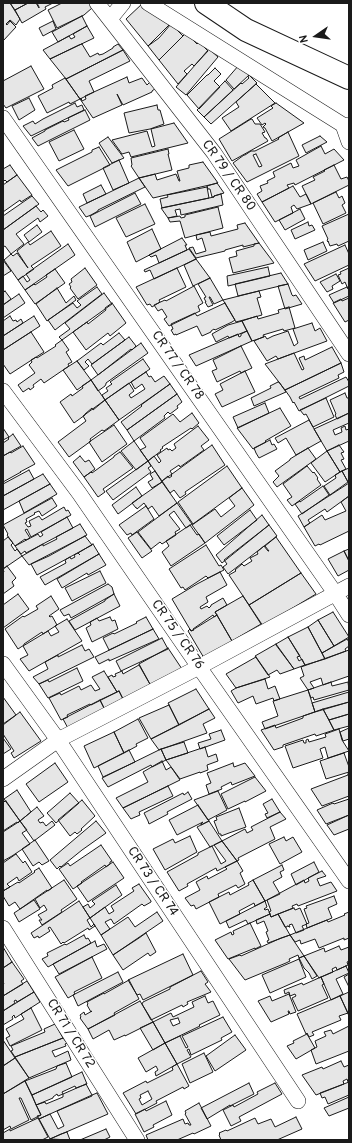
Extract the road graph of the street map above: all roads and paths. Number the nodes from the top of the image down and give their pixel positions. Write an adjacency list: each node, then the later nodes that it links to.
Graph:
1 (98, 3): 5 (street, CR 79 / CR 80)
2 (123, 3): 5 (street)
3 (148, 3): 8 (street)
4 (206, 3): 6 (main road)
5 (110, 20): 10 (street, CR 79 / CR 80)
6 (349, 78)
7 (3, 118): 13 (street, CR 77 / CR 78)
8 (346, 126): 9 (street)
9 (349, 142)
10 (349, 354)
11 (3, 391): 16 (street, CR 75 / CR 76)
12 (349, 586): 13 (street)
13 (335, 593): 14 (street, CR 77 / CR 78); 16 (street)
14 (349, 615)
15 (3, 664): 17 (street, CR 73 / CR 74)
16 (199, 667): 17 (street); 19 (street, CR 75 / CR 76)
17 (58, 740): 18 (street); 21 (street, CR 73 / CR 74)
18 (3, 778)
19 (349, 880)
20 (3, 928): 22 (street, CR 71 / CR 72)
21 (298, 1101)
22 (137, 1140)

